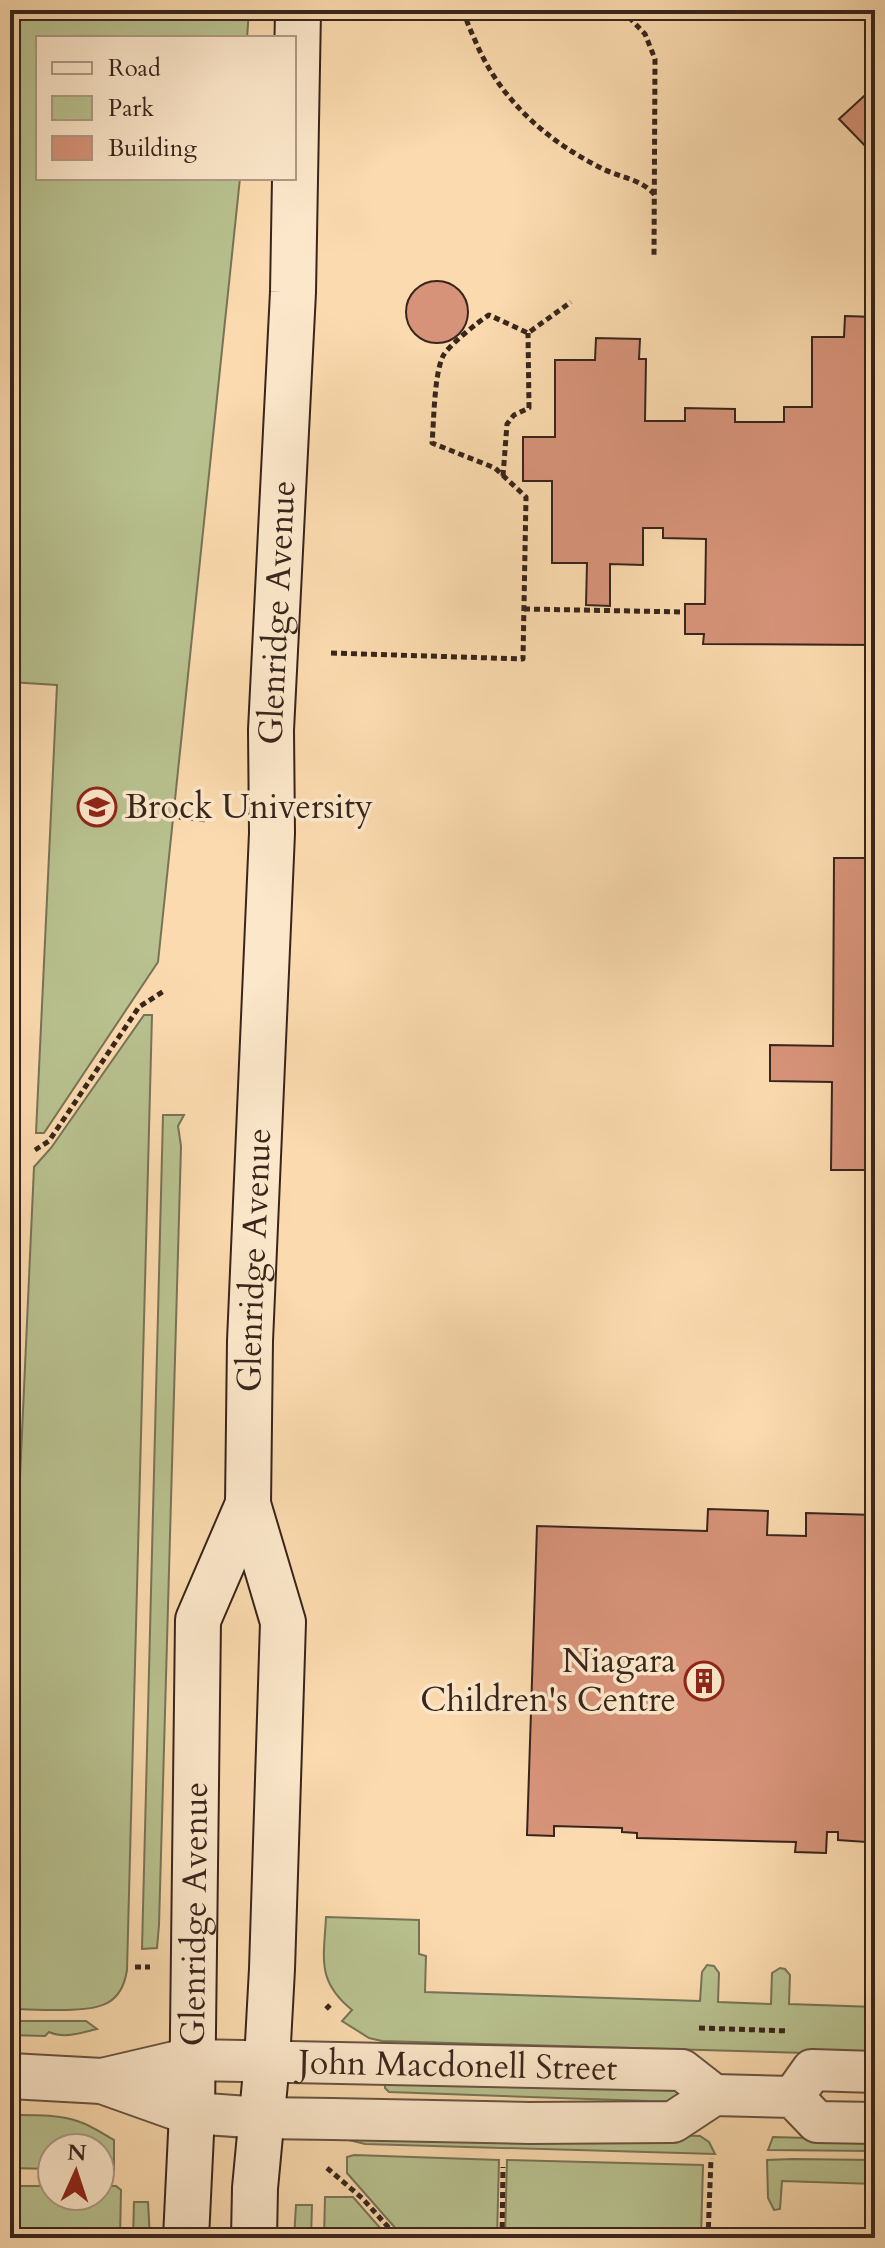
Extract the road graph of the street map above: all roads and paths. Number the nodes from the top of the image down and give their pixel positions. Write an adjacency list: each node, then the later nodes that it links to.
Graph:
1 (298, 10): 4 (main road, Glenridge Avenue)
2 (464, 10): 6 (path)
3 (622, 10): 6 (path)
4 (296, 123)
5 (295, 180): 18 (main road, Glenridge Avenue)
6 (655, 195): 7 (path)
7 (654, 255)
8 (571, 302): 9 (path)
9 (528, 333): 10 (path); 10 (path)
10 (503, 476): 11 (path)
11 (524, 609): 12 (path); 13 (path)
12 (685, 612)
13 (331, 653)
14 (179, 817): 15 (path)
15 (208, 820)
16 (164, 991): 17 (path)
17 (35, 1150)
18 (248, 1504): 19 (main road, Glenridge Avenue); 20 (main road, Glenridge Avenue)
19 (192, 2060): 20 (street, John Macdonell Street); 23 (main road); 26 (main road, Glenridge Avenue)
20 (267, 2061): 24 (street, John Macdonell Street); 27 (main road, Glenridge Avenue)
21 (875, 2072): 25 (street)
22 (10, 2076): 23 (main road)
23 (102, 2081): 26 (main road)
24 (714, 2095): 25 (street); 27 (street, John Macdonell Street)
25 (793, 2097): 28 (street)
26 (192, 2113): 27 (street, John Macdonell Street); 32 (main road, Glenridge Avenue)
27 (262, 2118): 33 (main road, Glenridge Avenue)
28 (875, 2123)
29 (504, 2154): 35 (path)
30 (711, 2158): 36 (path)
31 (327, 2168): 34 (path)
32 (186, 2238)
33 (254, 2238)
34 (398, 2238)
35 (502, 2238)
36 (708, 2238)

